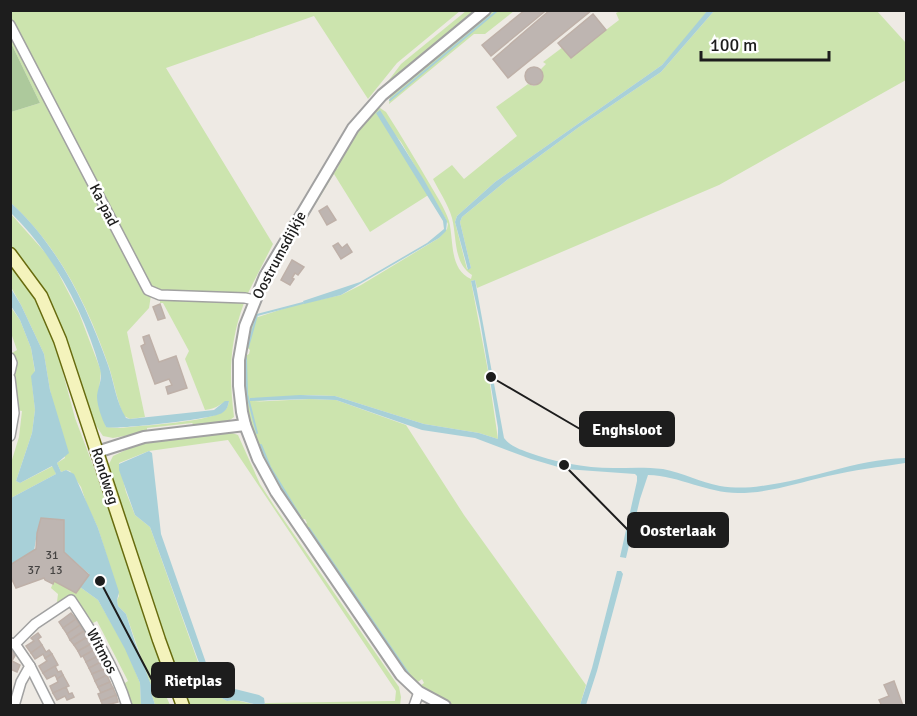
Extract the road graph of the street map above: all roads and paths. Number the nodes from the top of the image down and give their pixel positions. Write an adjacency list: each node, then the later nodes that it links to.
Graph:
1 (485, 10): 4 (street, Oostrumsdijkje)
2 (10, 26): 4 (street, Ka-pad)
3 (10, 254): 10 (main road, Rondweg)
4 (254, 300): 8 (street, Oostrumsdijkje)
5 (10, 358): 6 (street)
6 (10, 372)
7 (10, 378): 9 (street)
8 (245, 425): 10 (street); 13 (street, Oostrumsdijkje)
9 (10, 436)
10 (97, 452): 17 (main road, Rondweg)
11 (13, 643): 12 (street); 16 (street, Witmos)
12 (30, 666): 14 (street); 15 (street)
13 (419, 692): 18 (street); 19 (street, Oostrumsdijkje)
14 (14, 705)
15 (50, 705)
16 (127, 705)
17 (183, 705)
18 (414, 705)
19 (445, 705)

